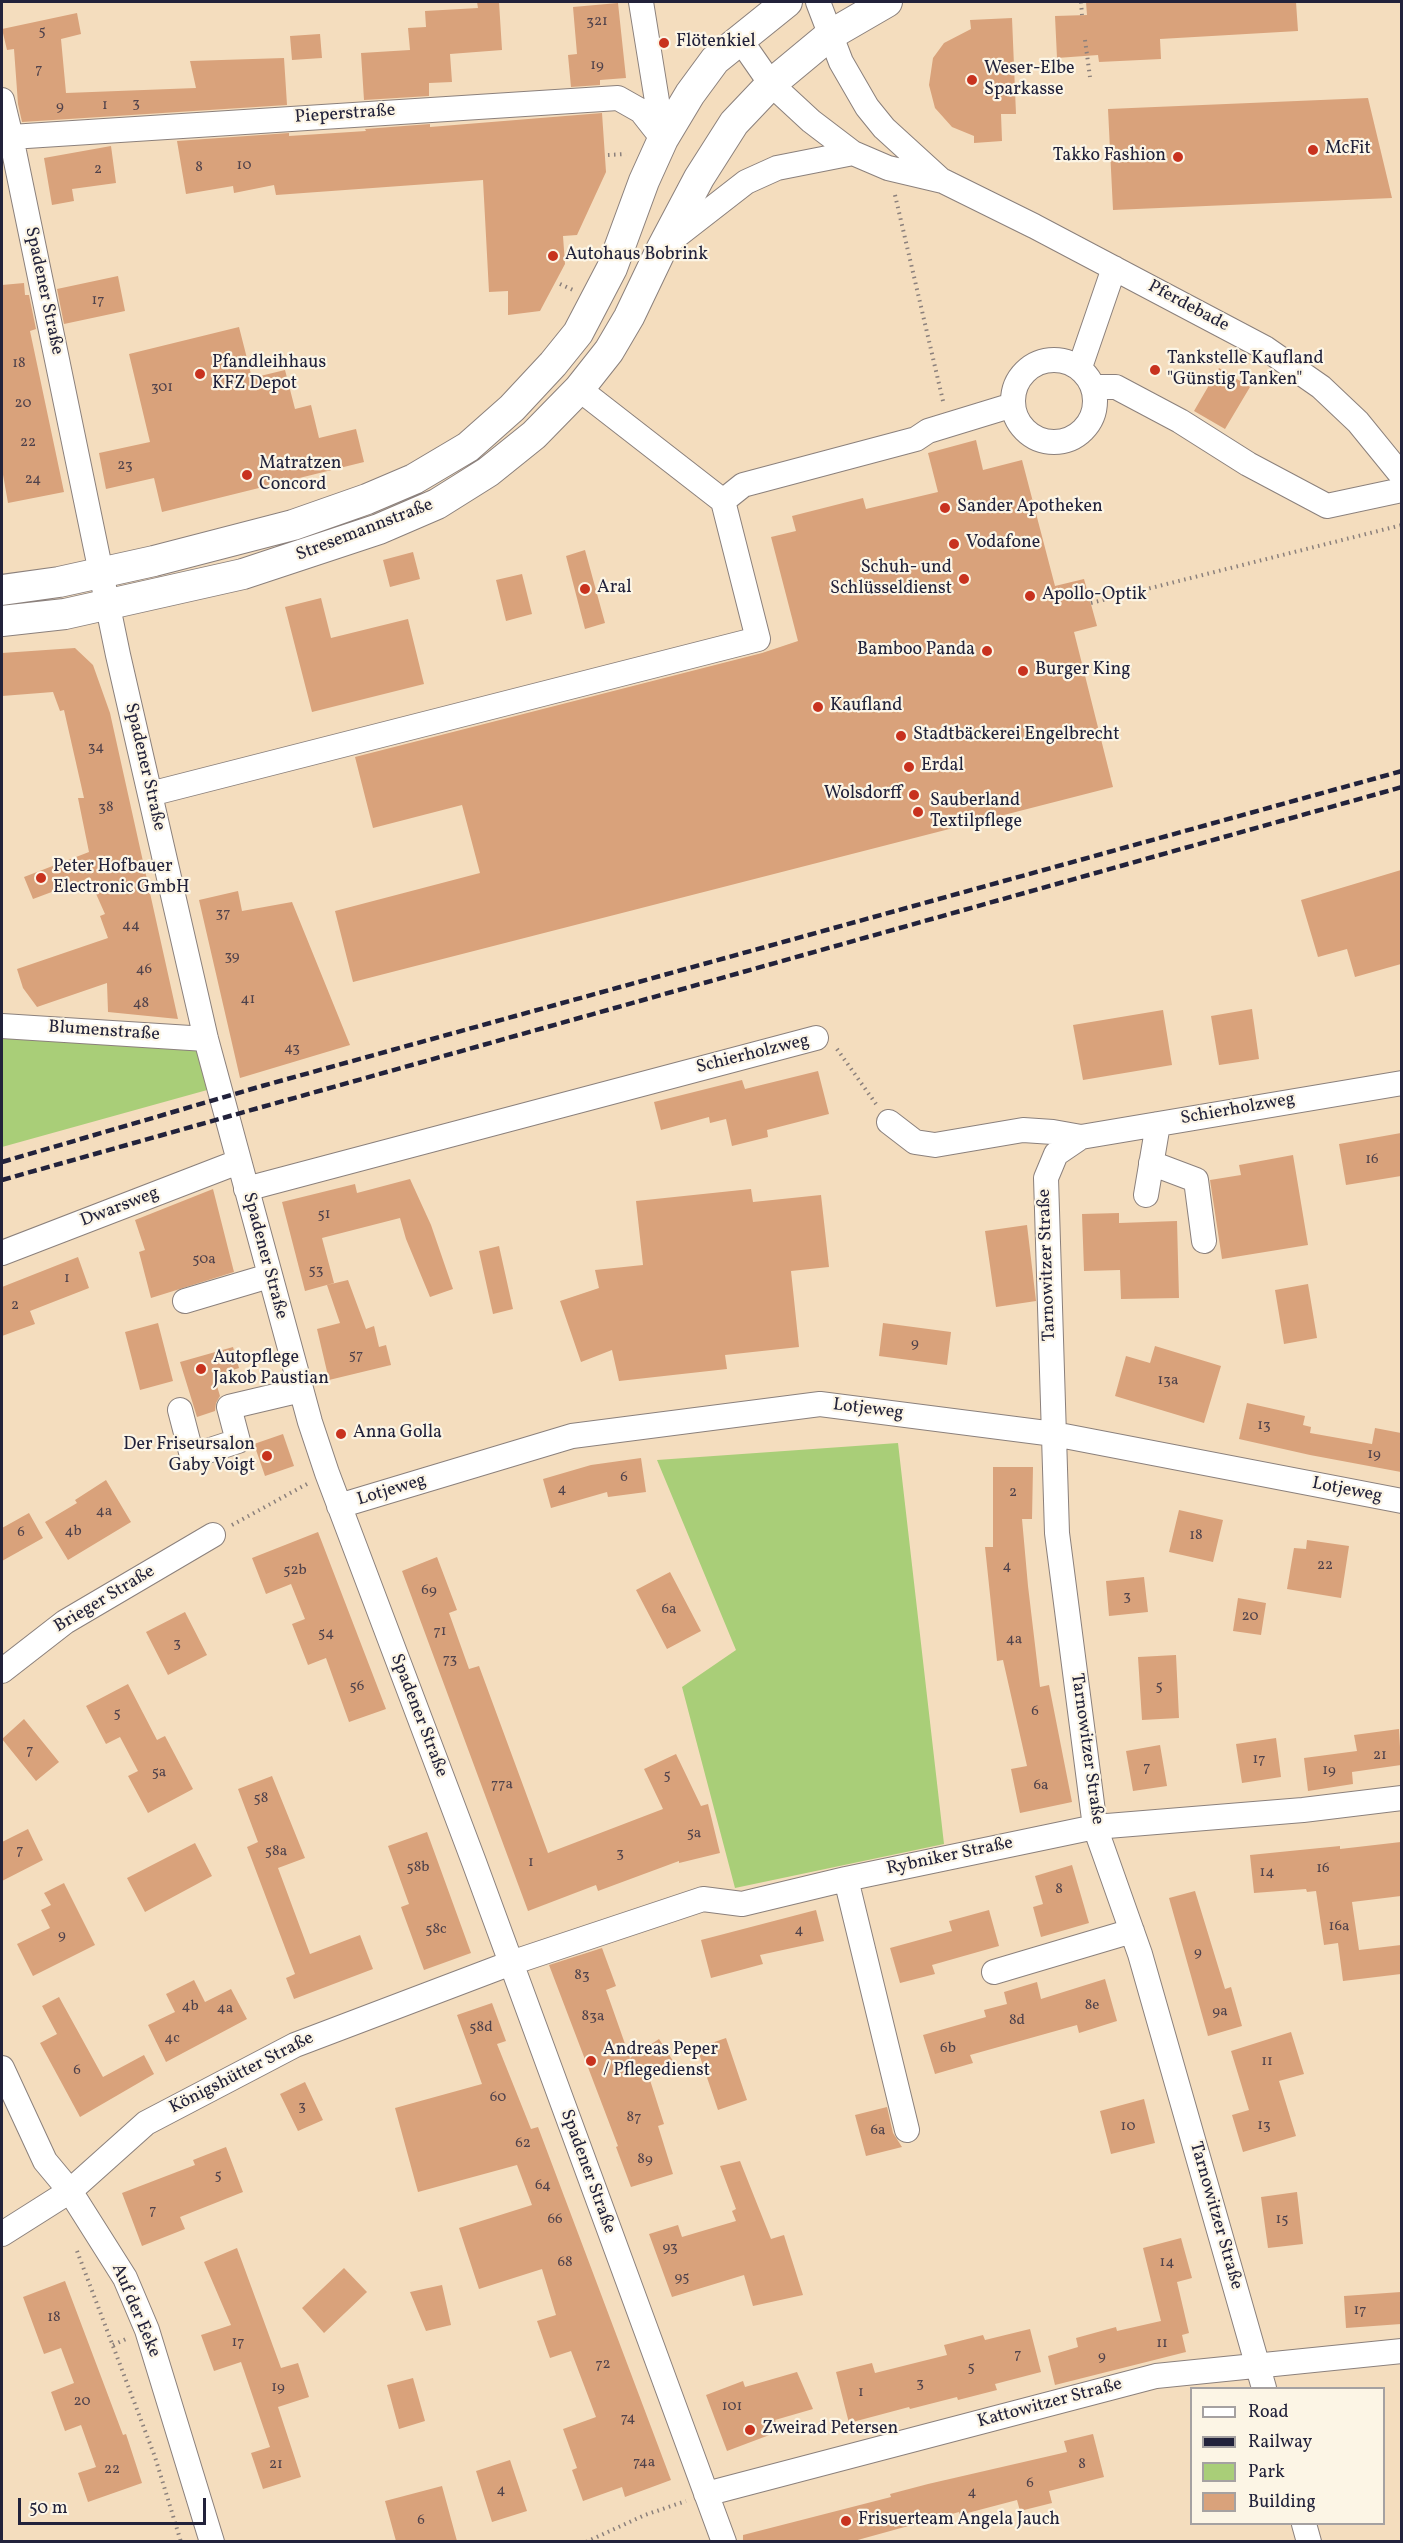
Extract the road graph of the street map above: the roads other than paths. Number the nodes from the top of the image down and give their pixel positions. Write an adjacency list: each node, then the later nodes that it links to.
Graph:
1 (641, 2): 10 (street)
2 (787, 2): 6 (main road, Stresemannstraße)
3 (818, 2): 5 (street, Pferdebade)
4 (887, 2): 5 (main road, Stresemannstraße)
5 (830, 34): 7 (main road, Stresemannstraße); 12 (street, Pferdebade)
6 (739, 38): 7 (street, Pferdebade); 10 (main road, Stresemannstraße)
7 (771, 84): 11 (street, Pferdebade); 13 (main road, Stresemannstraße)
8 (2, 100): 9 (street, Spadener Straße)
9 (11, 136): 10 (street, Pieperstraße); 22 (street, Spadener Straße)
10 (663, 139): 22 (main road, Stresemannstraße)
11 (853, 153): 12 (street, Pferdebade); 13 (street)
12 (943, 181): 14 (street, Pferdebade)
13 (662, 248): 17 (main road, Stresemannstraße)
14 (1114, 268): 15 (street); 19 (street, Pferdebade)
15 (1080, 366): 16 (street); 18 (street)
16 (1095, 387): 18 (street); 20 (street)
17 (579, 389): 21 (street); 24 (main road, Stresemannstraße)
18 (1013, 405): 21 (street)
19 (1401, 476)
20 (1401, 490)
21 (723, 501): 26 (street)
22 (102, 572): 23 (main road, Stresemannstraße); 24 (street, Spadener Straße)
23 (2, 590)
24 (109, 605): 25 (main road, Stresemannstraße); 26 (street, Spadener Straße)
25 (2, 621)
26 (150, 794): 29 (street, Spadener Straße)
27 (2, 1026): 29 (street, Blumenstraße)
28 (816, 1038): 36 (street, Schierholzweg)
29 (206, 1039): 34 (street, Spadener Straße)
30 (1401, 1083): 32 (street, Schierholzweg)
31 (889, 1122): 33 (street, Schierholzweg)
32 (1158, 1124): 33 (street, Schierholzweg); 35 (street)
33 (1081, 1137): 44 (street, Tarnowitzer Straße)
34 (238, 1162): 36 (street, Spadener Straße); 39 (street, Dwarsweg)
35 (1151, 1163): 37 (street); 38 (street)
36 (246, 1189): 40 (street, Spadener Straße)
37 (1146, 1195)
38 (1204, 1241)
39 (2, 1253)
40 (269, 1276): 41 (street); 42 (street, Spadener Straße)
41 (185, 1301)
42 (301, 1390): 43 (street); 46 (street, Spadener Straße)
43 (180, 1410)
44 (1054, 1434): 45 (street, Lotjeweg); 46 (street, Lotjeweg); 50 (street, Tarnowitzer Straße)
45 (1401, 1501)
46 (339, 1506): 53 (street, Spadener Straße)
47 (213, 1535): 48 (street, Brieger Straße)
48 (2, 1671)
49 (1401, 1798): 50 (street, Rybniker Straße)
50 (1095, 1827): 51 (street, Rybniker Straße); 52 (street, Tarnowitzer Straße)
51 (846, 1879): 53 (street, Rybniker Straße); 56 (street)
52 (1132, 1931): 54 (street); 60 (street, Tarnowitzer Straße)
53 (511, 1963): 57 (street, Königshütter Straße); 61 (street, Spadener Straße)
54 (994, 1972)
55 (2, 2068): 57 (street, Auf der Eeke)
56 (907, 2130)
57 (70, 2191): 58 (street, Königshütter Straße); 63 (street, Auf der Eeke)
58 (2, 2234)
59 (1401, 2351): 60 (street, Kattowitzer Straße)
60 (1261, 2378): 61 (street, Kattowitzer Straße)
61 (706, 2494): 64 (street, Spadener Straße)
62 (1305, 2525): 65 (street)
63 (212, 2541)
64 (724, 2541)
65 (1309, 2541)

